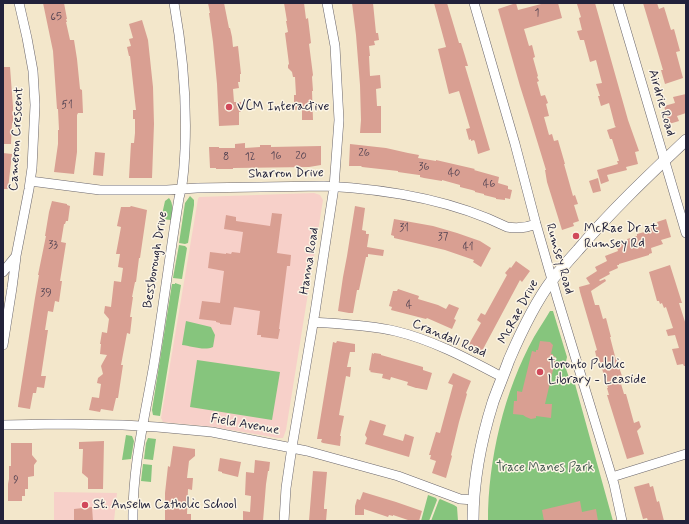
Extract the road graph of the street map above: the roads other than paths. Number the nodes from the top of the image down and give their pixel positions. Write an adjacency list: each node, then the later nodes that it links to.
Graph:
1 (19, 3): 8 (street, Cameron Crescent)
2 (174, 3): 10 (street, Bessborough Drive)
3 (327, 3): 9 (street, Hanna Road)
4 (474, 3): 11 (street, Rumsey Road)
5 (618, 3): 7 (street, Airdrie Road)
6 (686, 140): 7 (street, McRae Drive)
7 (664, 161): 12 (street, Airdrie Road); 15 (street, McRae Drive)
8 (30, 181): 10 (street, Sharron Drive); 13 (street, Cameron Crescent)
9 (334, 186): 10 (street, Sharron Drive); 11 (street, Sharron Drive); 16 (street, Hanna Road)
10 (182, 189): 20 (street, Bessborough Drive)
11 (536, 224): 15 (street, Rumsey Road)
12 (686, 233)
13 (16, 256): 14 (street, Cameron Crescent); 17 (street)
14 (3, 272)
15 (552, 280): 18 (street, McRae Drive); 23 (street, Rumsey Road)
16 (313, 322): 18 (street, Crandall Road); 21 (street, Hanna Road)
17 (3, 345)
18 (502, 377): 24 (street, McRae Drive)
19 (3, 425): 20 (street, Field Avenue)
20 (143, 426): 21 (street, Field Avenue); 25 (street, Bessborough Drive)
21 (292, 447): 24 (street, Field Avenue); 26 (street, Hanna Road)
22 (686, 454): 23 (street)
23 (612, 477): 28 (street, Rumsey Road)
24 (474, 500): 27 (street, McRae Drive)
25 (133, 521)
26 (284, 521)
27 (474, 521)
28 (622, 521)

